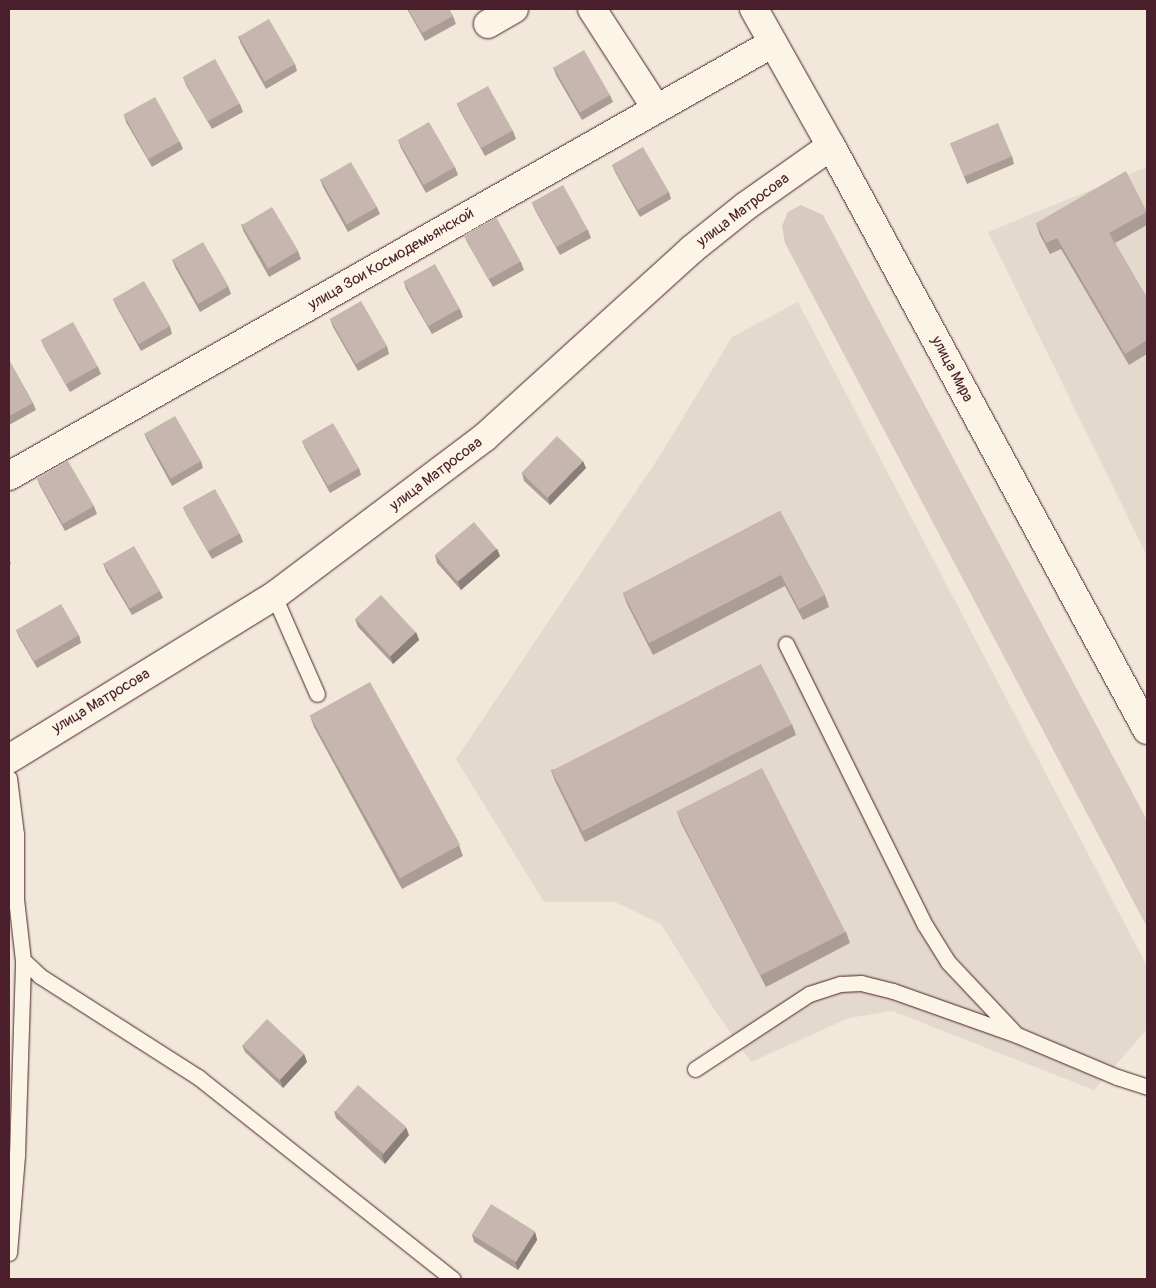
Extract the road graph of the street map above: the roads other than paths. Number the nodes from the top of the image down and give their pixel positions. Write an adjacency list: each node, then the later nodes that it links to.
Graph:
1 (514, 9): 4 (street)
2 (592, 9): 6 (street)
3 (754, 9): 5 (street, улица Мира)
4 (488, 24)
5 (773, 43): 6 (street, улица Зои Космодемьянской); 7 (street, улица Мира)
6 (656, 108): 8 (street, улица Зои Космодемьянской)
7 (831, 146): 9 (street, улица Матросова); 12 (street, улица Мира)
8 (9, 476)
9 (274, 596): 11 (lane); 13 (street, улица Матросова)
10 (786, 644): 16 (lane)
11 (317, 694)
12 (1147, 730)
13 (13, 747)
14 (9, 778): 15 (lane)
15 (23, 960): 19 (lane); 20 (lane)
16 (1017, 1034): 17 (lane); 18 (lane)
17 (696, 1069)
18 (1147, 1087)
19 (9, 1252)
20 (452, 1279)

